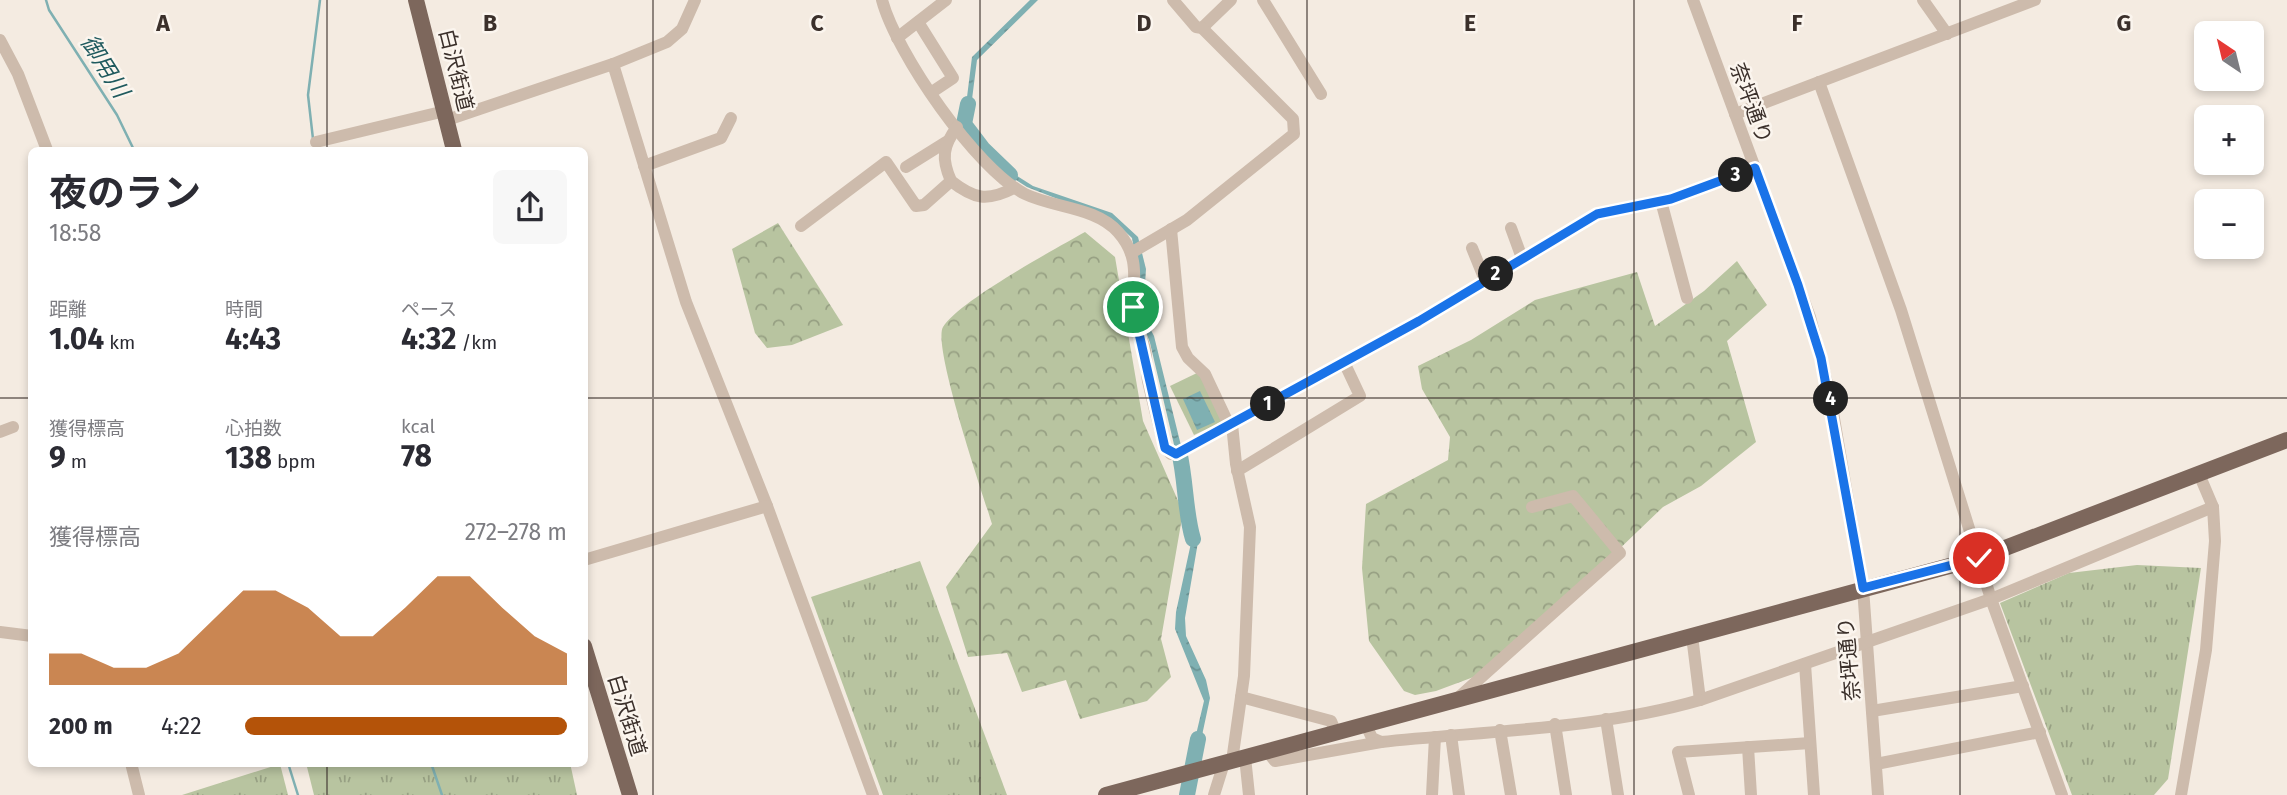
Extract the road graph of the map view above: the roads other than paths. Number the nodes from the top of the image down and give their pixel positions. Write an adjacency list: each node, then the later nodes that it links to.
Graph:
1 (416, 0): 21 (main road, 白沢街道)
2 (695, 0): 16 (street)
3 (882, 0): 14 (street)
4 (946, 0): 11 (street)
5 (1173, 0): 12 (street)
6 (1231, 0): 12 (street)
7 (1263, 0): 19 (street)
8 (1693, 0): 20 (street, 奈坪通り)
9 (1923, 0): 13 (street)
10 (2035, 0): 13 (street)
11 (918, 22): 14 (street); 18 (street)
12 (1202, 28): 36 (street)
13 (1947, 34): 17 (street)
14 (897, 38): 18 (street)
15 (0, 40): 26 (street)
16 (613, 64): 21 (street); 28 (street)
17 (1819, 82): 20 (street); 52 (street)
18 (932, 92): 23 (street)
19 (1321, 94)
20 (1735, 114): 30 (street, 奈坪通り)
21 (446, 116): 24 (street); 27 (main road, 白沢街道)
22 (731, 118): 28 (street)
23 (957, 127): 25 (street); 32 (street)
24 (316, 142)
25 (946, 142): 29 (street); 31 (street)
26 (46, 147)
27 (453, 147)
28 (645, 166): 49 (street)
29 (906, 167)
30 (1755, 168): 33 (street); 54 (street, 奈坪通り)
31 (951, 181): 32 (street); 34 (street)
32 (1014, 188): 38 (street)
33 (1661, 201): 39 (street); 41 (street)
34 (801, 226)
35 (1511, 228): 39 (street)
36 (1171, 229): 38 (street); 43 (street)
37 (1472, 248): 40 (street)
38 (1136, 251): 43 (street)
39 (1522, 258): 40 (street)
40 (1485, 280): 42 (street)
41 (1687, 298)
42 (1344, 362): 43 (street); 47 (street)
43 (1230, 424): 47 (street)
44 (13, 427): 45 (street)
45 (0, 432)
46 (2287, 440): 48 (main road)
47 (1237, 471): 63 (street)
48 (2199, 474): 51 (street); 52 (main road)
49 (767, 506): 53 (street); 84 (street)
50 (1532, 507): 65 (street)
51 (2213, 507): 55 (street); 98 (street)
52 (1979, 558): 54 (main road); 55 (street)
53 (588, 559)
54 (1863, 588): 58 (main road); 59 (street, 奈坪通り)
55 (1991, 599): 59 (street); 62 (street)
56 (0, 632): 57 (street)
57 (28, 636)
58 (1692, 636): 64 (street); 65 (main road)
59 (1867, 642): 61 (street); 66 (street, 奈坪通り)
60 (588, 659): 83 (main road, 白沢街道)
61 (1805, 664): 64 (street); 76 (street)
62 (2023, 686): 66 (street); 71 (street)
63 (1241, 697): 72 (street); 79 (street)
64 (1700, 700): 67 (street)
65 (1455, 701): 68 (main road)
66 (1872, 711): 80 (street, 奈坪通り)
67 (1606, 719): 69 (street); 92 (street)
68 (1366, 724): 72 (main road); 75 (street)
69 (1555, 724): 70 (street); 91 (street)
70 (1500, 730): 73 (street); 90 (street)
71 (2040, 732): 80 (street); 97 (street)
72 (1336, 733): 78 (main road)
73 (1451, 735): 74 (street); 89 (street)
74 (1435, 737): 75 (street); 88 (street)
75 (1381, 742): 78 (street)
76 (1810, 743): 77 (street); 95 (street)
77 (1748, 747): 93 (street); 94 (street)
78 (1267, 751): 79 (main road)
79 (1234, 760): 85 (main road); 86 (street); 87 (street)
80 (1876, 764): 96 (street, 奈坪通り)
81 (132, 767): 82 (street)
82 (139, 795)
83 (630, 795)
84 (873, 795)
85 (1106, 795)
86 (1214, 795)
87 (1249, 795)
88 (1432, 795)
89 (1459, 795)
90 (1511, 795)
91 (1566, 795)
92 (1618, 795)
93 (1689, 795)
94 (1751, 795)
95 (1814, 795)
96 (1878, 795)
97 (2062, 795)
98 (2181, 795)

